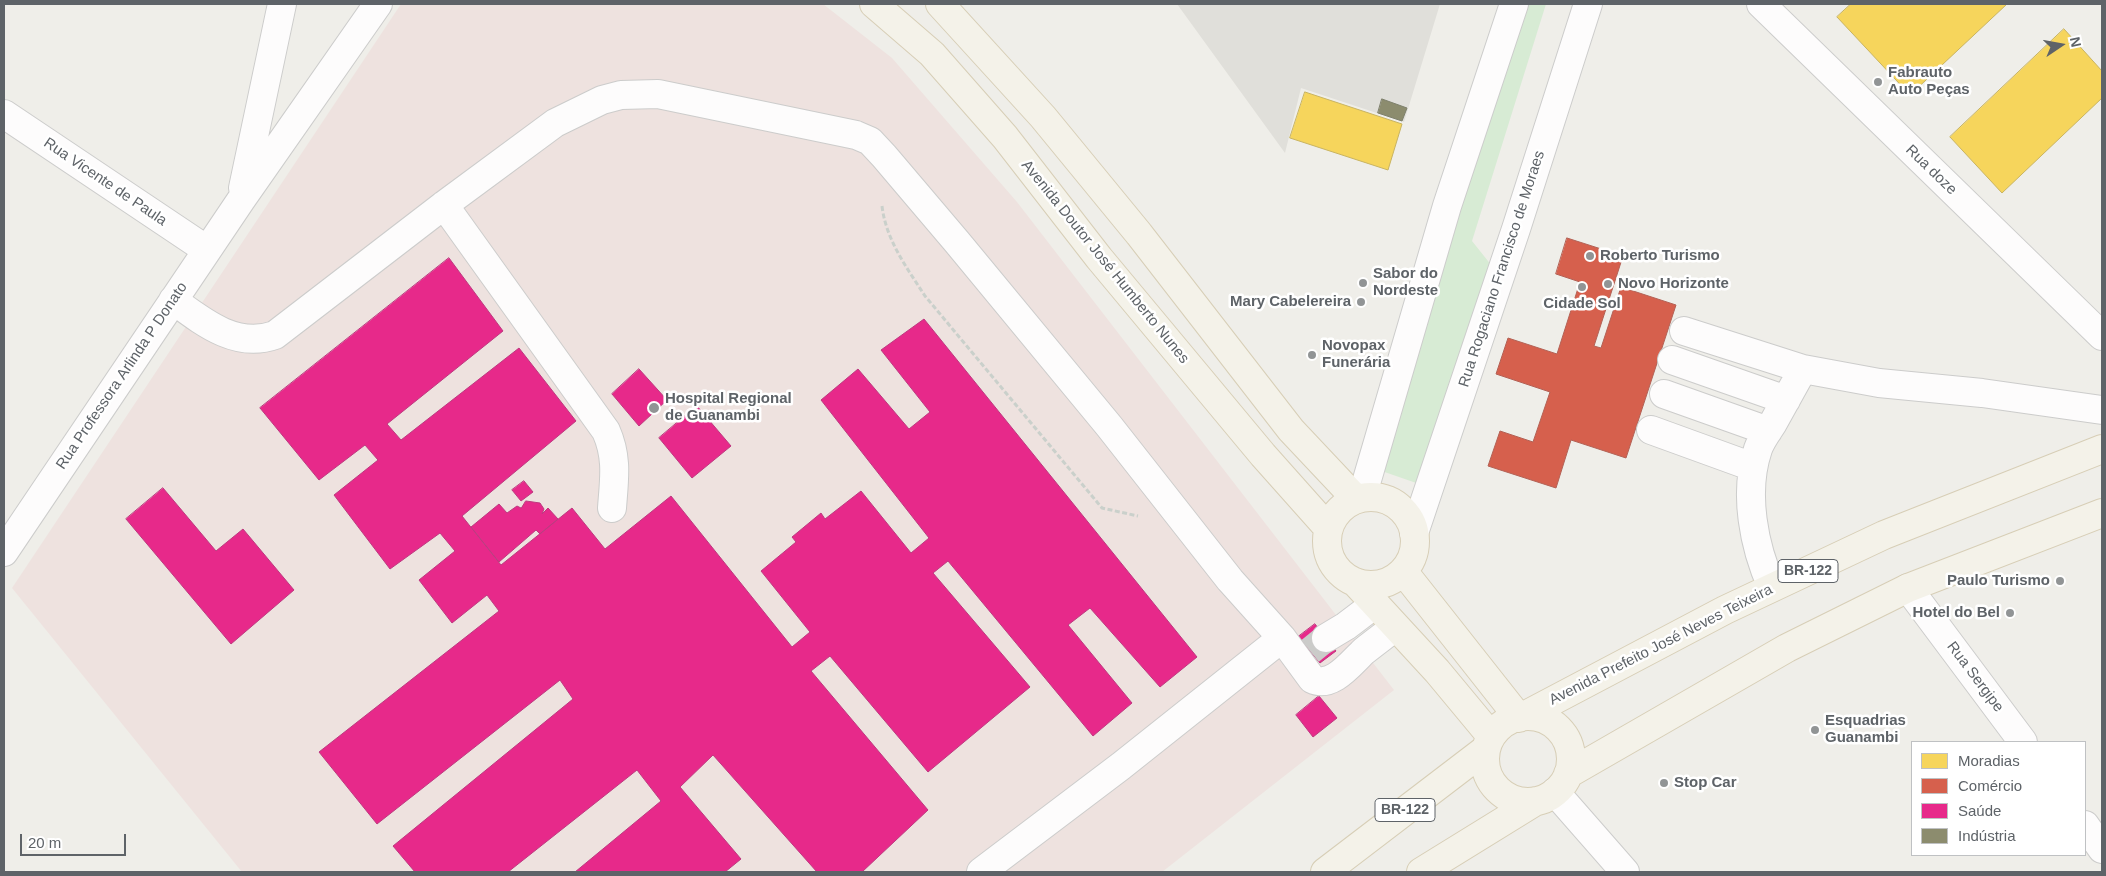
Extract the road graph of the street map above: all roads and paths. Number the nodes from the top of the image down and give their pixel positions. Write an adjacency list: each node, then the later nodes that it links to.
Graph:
1 (282, 4): 10 (street, Rua Professora Arlinda P Donato)
2 (378, 4): 10 (street, Rua Professora Arlinda P Donato)
3 (874, 4): 29 (main road, Avenida Doutor José Humberto Nunes)
4 (1514, 4): 25 (street)
5 (1588, 4): 30 (street, Rua Rogaciano Francisco de Moraes)
6 (1761, 4): 15 (street, Rua doze)
7 (943, 5): 25 (main road)
8 (4, 114): 12 (street, Rua Vicente de Paula)
9 (884, 156): 11 (street); 28 (street); 28 (path)
10 (241, 200): 12 (street, Rua Professora Arlinda P Donato)
11 (444, 205): 13 (street); 26 (street)
12 (207, 250): 13 (street, Rua Professora Arlinda P Donato)
13 (173, 300): 31 (street, Rua Professora Arlinda P Donato)
14 (1684, 331): 17 (street)
15 (2102, 336)
16 (1672, 360): 19 (street)
17 (1803, 369): 19 (street); 20 (street)
18 (1664, 394): 22 (street)
19 (1786, 400): 22 (street)
20 (2102, 410)
21 (1651, 430): 24 (street)
22 (1768, 431): 24 (street)
23 (2102, 449): 34 (main road, Avenida Prefeito José Neves Teixeira / BR-122)
24 (1753, 467): 34 (street)
25 (1359, 498): 29 (main road); 30 (main road)
26 (612, 508)
27 (2102, 513): 35 (main road)
28 (1183, 520): 38 (street)
29 (1328, 528): 33 (main road)
30 (1414, 533): 32 (main road)
31 (4, 552)
32 (1403, 571): 33 (main road); 40 (main road)
33 (1355, 582): 36 (main road)
34 (1772, 588): 40 (main road, Avenida Prefeito José Neves Teixeira / BR-122)
35 (1908, 588): 41 (street, Rua Sergipe); 43 (main road)
36 (1375, 604): 37 (main road); 39 (street)
37 (1395, 627): 39 (street); 42 (main road)
38 (1282, 638): 39 (street); 46 (street)
39 (1311, 650)
40 (1522, 717): 42 (main road, BR-122); 43 (main road)
41 (2022, 741)
42 (1489, 742): 43 (main road); 47 (main road, BR-122)
43 (1553, 789): 48 (main road); 49 (street)
44 (2086, 826): 45 (street)
45 (2102, 849)
46 (981, 872)
47 (1325, 872)
48 (1421, 872)
49 (1625, 872)

